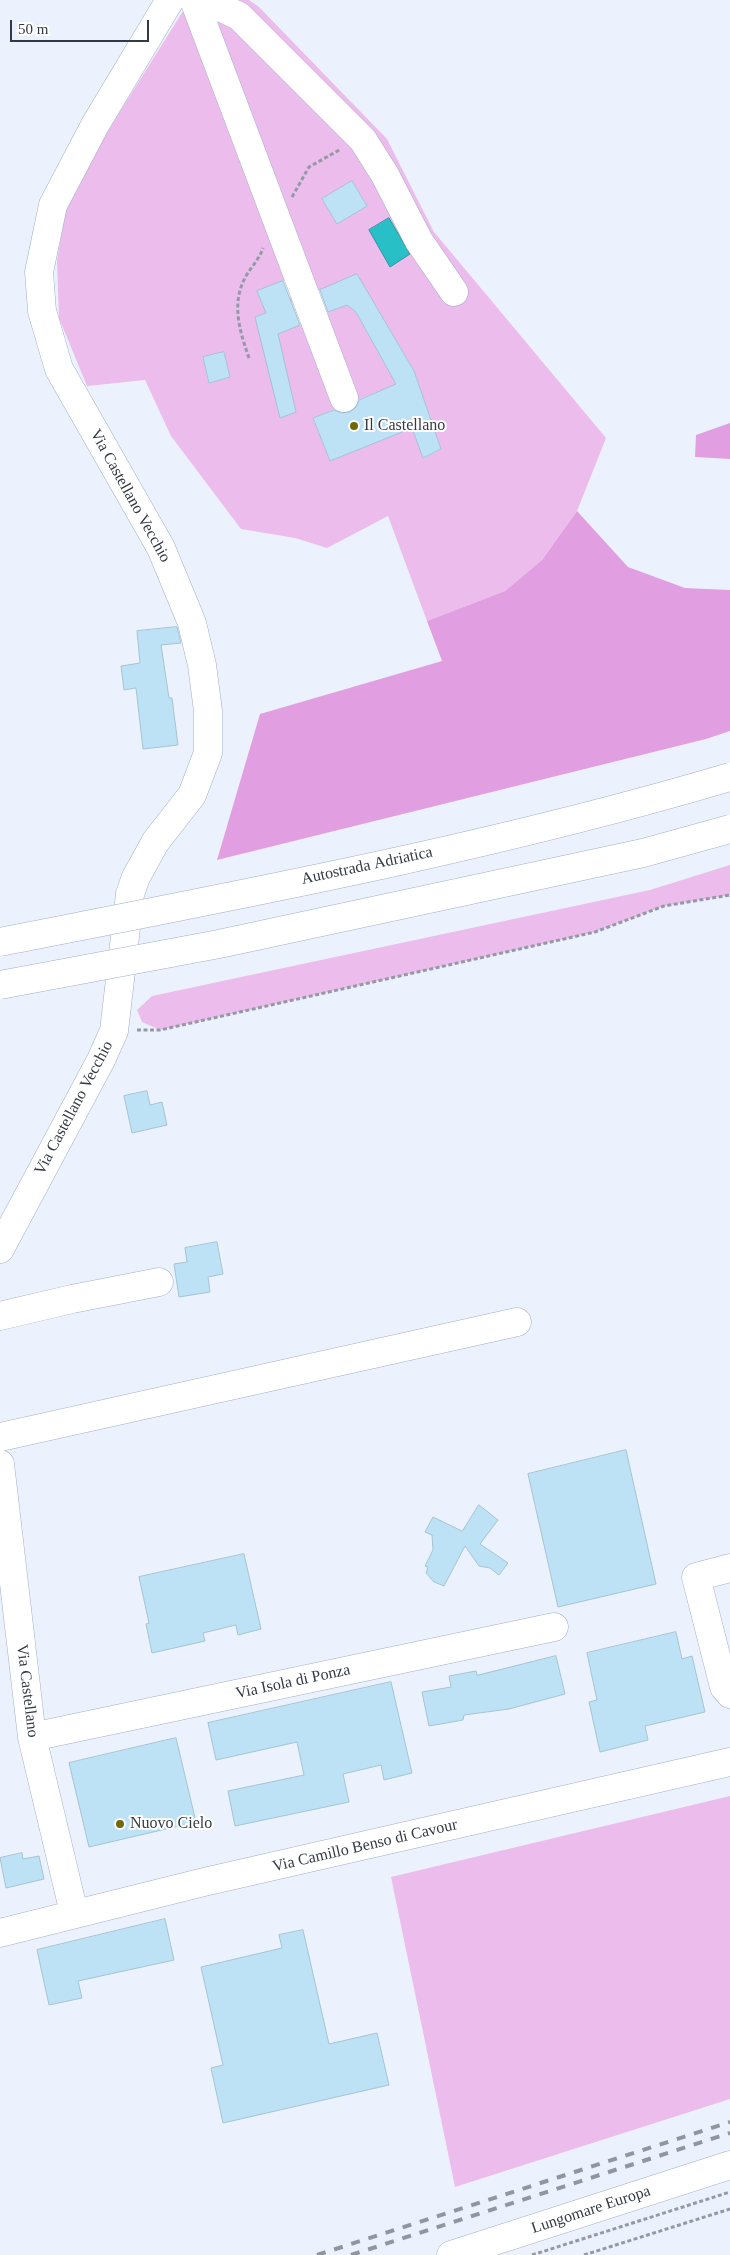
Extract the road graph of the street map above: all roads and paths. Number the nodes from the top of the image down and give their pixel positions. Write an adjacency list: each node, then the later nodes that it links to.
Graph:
1 (170, 0): 11 (main road, Via Castellano Vecchio)
2 (196, 1): 3 (main road); 4 (main road)
3 (454, 292)
4 (344, 398)
5 (730, 777): 8 (main road, Autostrada Adriatica, bridge)
6 (730, 829): 9 (main road, bridge)
7 (730, 895): 10 (path)
8 (0, 942)
9 (0, 985)
10 (160, 1030)
11 (0, 1249)
12 (159, 1282): 13 (main road)
13 (0, 1316)
14 (517, 1322): 15 (main road)
15 (0, 1437)
16 (0, 1464): 20 (main road, Via Castellano)
17 (730, 1568): 19 (main road)
18 (554, 1627): 20 (main road, Via Isola di Ponza)
19 (730, 1694)
20 (32, 1737): 22 (main road, Via Castellano)
21 (730, 1762): 22 (main road, Via Camillo Benso di Cavour)
22 (74, 1913): 23 (main road, Via Camillo Benso di Cavour)
23 (0, 1933)
24 (730, 2166): 27 (main road, Lungomare Europa)
25 (730, 2192): 28 (path)
26 (730, 2209): 29 (path)
27 (451, 2255)
28 (532, 2255)
29 (584, 2255)

